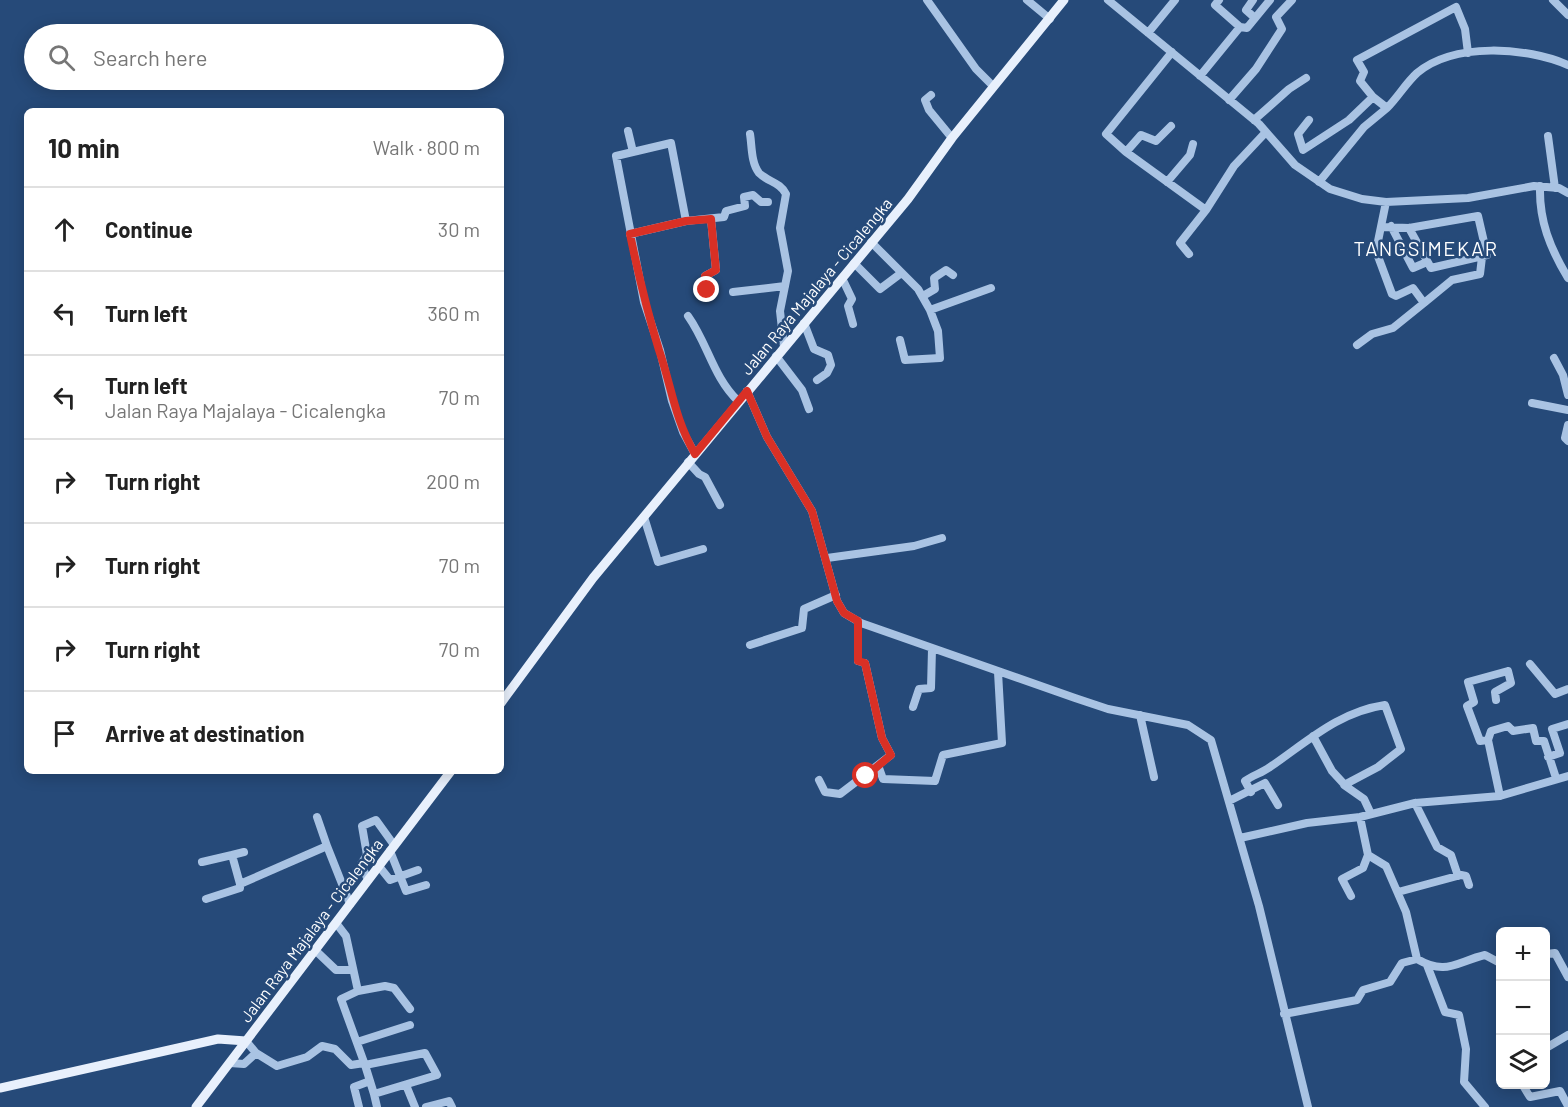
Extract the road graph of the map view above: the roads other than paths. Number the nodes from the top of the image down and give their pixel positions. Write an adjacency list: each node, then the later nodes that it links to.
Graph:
1 (927, 0): 22 (street)
2 (1027, 0): 14 (street)
3 (1064, 0): 14 (main road, Jalan Raya Majalaya - Cicalengka)
4 (1108, 0): 16 (street)
5 (1175, 0): 16 (street)
6 (1219, 0): 15 (street)
7 (1253, 0): 13 (street)
8 (1271, 0): 11 (street); 13 (street)
9 (1292, 0): 11 (street)
10 (1553, 0): 12 (street)
11 (1283, 7): 25 (street)
12 (1568, 15)
13 (1255, 18): 15 (street)
14 (1050, 19): 22 (main road, Jalan Raya Majalaya - Cicalengka)
15 (1240, 27): 20 (street)
16 (1148, 33): 17 (street)
17 (1172, 52): 20 (street); 38 (street)
18 (1468, 53): 19 (street); 24 (street); 26 (street)
19 (1568, 65)
20 (1200, 76): 25 (street)
21 (1306, 78): 27 (street)
22 (993, 86): 34 (main road, Jalan Raya Majalaya - Cicalengka)
23 (931, 95): 34 (street)
24 (1373, 97): 26 (street); 36 (street)
25 (1229, 100): 27 (street)
26 (1387, 108): 41 (street)
27 (1254, 120): 31 (street)
28 (1309, 120): 36 (street)
29 (1172, 126): 38 (street)
30 (628, 130): 37 (street)
31 (1266, 132): 39 (street); 47 (street)
32 (750, 134): 63 (street)
33 (1548, 136): 43 (street)
34 (952, 138): 54 (main road, Jalan Raya Majalaya - Cicalengka)
35 (1193, 144): 40 (street)
36 (1300, 147): 39 (street)
37 (633, 152): 49 (street); 53 (street)
38 (1126, 153): 40 (street)
39 (1287, 156): 41 (street)
40 (1167, 182): 47 (street)
41 (1319, 182): 46 (street)
42 (1540, 186): 43 (street); 46 (street); 62 (street)
43 (1555, 188): 44 (street)
44 (1568, 193)
45 (768, 202): 48 (street)
46 (1386, 202): 51 (street)
47 (1206, 210): 55 (street)
48 (711, 219): 49 (street); 65 (street)
49 (686, 221): 53 (street)
50 (1391, 226): 51 (street); 52 (street); 57 (street)
51 (1382, 227): 68 (street)
52 (1409, 228): 56 (street); 57 (street)
53 (630, 234): 87 (street)
54 (871, 242): 58 (main road, Jalan Raya Majalaya - Cicalengka); 59 (street)
55 (1189, 254)
56 (1482, 257): 57 (street); 68 (street)
57 (1427, 262)
58 (854, 263): 59 (street); 61 (main road, Jalan Raya Majalaya - Cicalengka)
59 (900, 274): 67 (street)
60 (953, 276): 67 (street)
61 (842, 278): 71 (main road, Jalan Raya Majalaya - Cicalengka); 72 (street)
62 (1568, 278)
63 (785, 286): 66 (street); 73 (street)
64 (991, 288): 69 (street)
65 (707, 290)
66 (733, 292)
67 (923, 296): 69 (street)
68 (1425, 303): 75 (street)
69 (930, 310): 74 (street)
70 (688, 316): 81 (street)
71 (804, 323): 73 (main road, Jalan Raya Majalaya - Cicalengka); 78 (street)
72 (853, 324)
73 (790, 340): 76 (main road, Jalan Raya Majalaya - Cicalengka)
74 (900, 340)
75 (1357, 345)
76 (776, 356): 79 (main road, Jalan Raya Majalaya - Cicalengka); 83 (street)
77 (1554, 358): 80 (street)
78 (817, 380)
79 (747, 391): 81 (main road, Jalan Raya Majalaya - Cicalengka); 93 (street)
80 (1568, 395)
81 (738, 401): 87 (main road, Jalan Raya Majalaya - Cicalengka)
82 (1532, 403): 84 (street)
83 (809, 410)
84 (1568, 410)
85 (1568, 425): 86 (street)
86 (1568, 441)
87 (695, 454): 88 (main road, Jalan Raya Majalaya - Cicalengka)
88 (688, 462): 89 (street); 90 (main road, Jalan Raya Majalaya - Cicalengka)
89 (720, 505)
90 (644, 517): 92 (street); 101 (main road, Jalan Raya Majalaya - Cicalengka)
91 (942, 538): 93 (street)
92 (703, 549)
93 (827, 558): 94 (street)
94 (836, 595): 95 (street); 96 (street)
95 (858, 621): 97 (street); 110 (street)
96 (750, 645)
97 (932, 649): 99 (street); 103 (street)
98 (1530, 664): 100 (street)
99 (998, 672): 104 (street); 110 (street)
100 (1568, 689)
101 (504, 699)
102 (1496, 700): 107 (street)
103 (913, 707)
104 (1140, 715): 113 (street); 119 (street)
105 (1568, 724): 108 (street)
106 (1313, 736): 116 (street); 116 (street); 117 (street)
107 (1488, 740): 109 (street); 118 (street)
108 (1564, 754): 109 (street)
109 (1548, 757): 114 (street)
110 (878, 765): 115 (street)
111 (449, 774): 127 (main road, Jalan Raya Majalaya - Cicalengka)
112 (1568, 776): 114 (street)
113 (1154, 777)
114 (1556, 778): 118 (street)
115 (819, 780)
116 (1344, 784): 122 (street)
117 (1251, 792): 119 (street); 121 (street)
118 (1500, 796): 120 (street)
119 (1229, 801): 125 (street)
120 (1415, 803): 122 (street); 135 (street)
121 (1278, 806)
122 (1371, 814): 124 (street)
123 (317, 817): 126 (street)
124 (1360, 817): 125 (street); 130 (street)
125 (1240, 838): 154 (street)
126 (327, 846): 137 (street); 143 (street)
127 (392, 848): 132 (main road, Jalan Raya Majalaya - Cicalengka); 134 (street); 136 (street)
128 (244, 852): 129 (street)
129 (232, 855): 131 (street); 137 (street)
130 (1368, 855): 140 (street); 141 (street)
131 (202, 862)
132 (378, 865): 134 (street); 136 (main road, Jalan Raya Majalaya - Cicalengka)
133 (417, 870): 134 (street)
134 (400, 876): 138 (street)
135 (1458, 876): 139 (street); 140 (street)
136 (368, 880): 143 (main road, Jalan Raya Majalaya - Cicalengka)
137 (240, 884): 142 (street)
138 (426, 885)
139 (1469, 885)
140 (1398, 892): 147 (street)
141 (1351, 896)
142 (206, 898)
143 (350, 904): 144 (main road, Jalan Raya Majalaya - Cicalengka)
144 (336, 923): 145 (main road, Jalan Raya Majalaya - Cicalengka); 150 (street)
145 (315, 950): 150 (street); 157 (main road, Jalan Raya Majalaya - Cicalengka)
146 (1550, 954): 151 (street)
147 (1417, 959): 149 (street); 154 (street)
148 (1496, 960): 149 (street)
149 (1427, 965): 176 (street)
150 (353, 970): 152 (street)
151 (1568, 977)
152 (358, 991): 153 (street); 158 (street)
153 (410, 1009)
154 (1284, 1014): 175 (street)
155 (410, 1025): 158 (street)
156 (1568, 1035): 159 (street)
157 (246, 1041): 160 (street); 161 (main road, Jalan Raya Majalaya - Cicalengka); 165 (main road)
158 (357, 1042): 162 (street)
159 (1550, 1045)
160 (256, 1053): 161 (street); 162 (street)
161 (230, 1063): 169 (main road, Jalan Raya Majalaya - Cicalengka)
162 (364, 1064): 163 (street); 164 (street)
163 (370, 1081): 167 (street); 170 (street)
164 (406, 1085): 167 (street); 172 (street)
165 (0, 1088)
166 (1525, 1089): 168 (street)
167 (374, 1094): 171 (street)
168 (1568, 1106)
169 (196, 1107)
170 (359, 1107)
171 (377, 1107)
172 (415, 1107)
173 (426, 1107): 174 (street)
174 (452, 1107)
175 (1308, 1107)
176 (1485, 1107)

